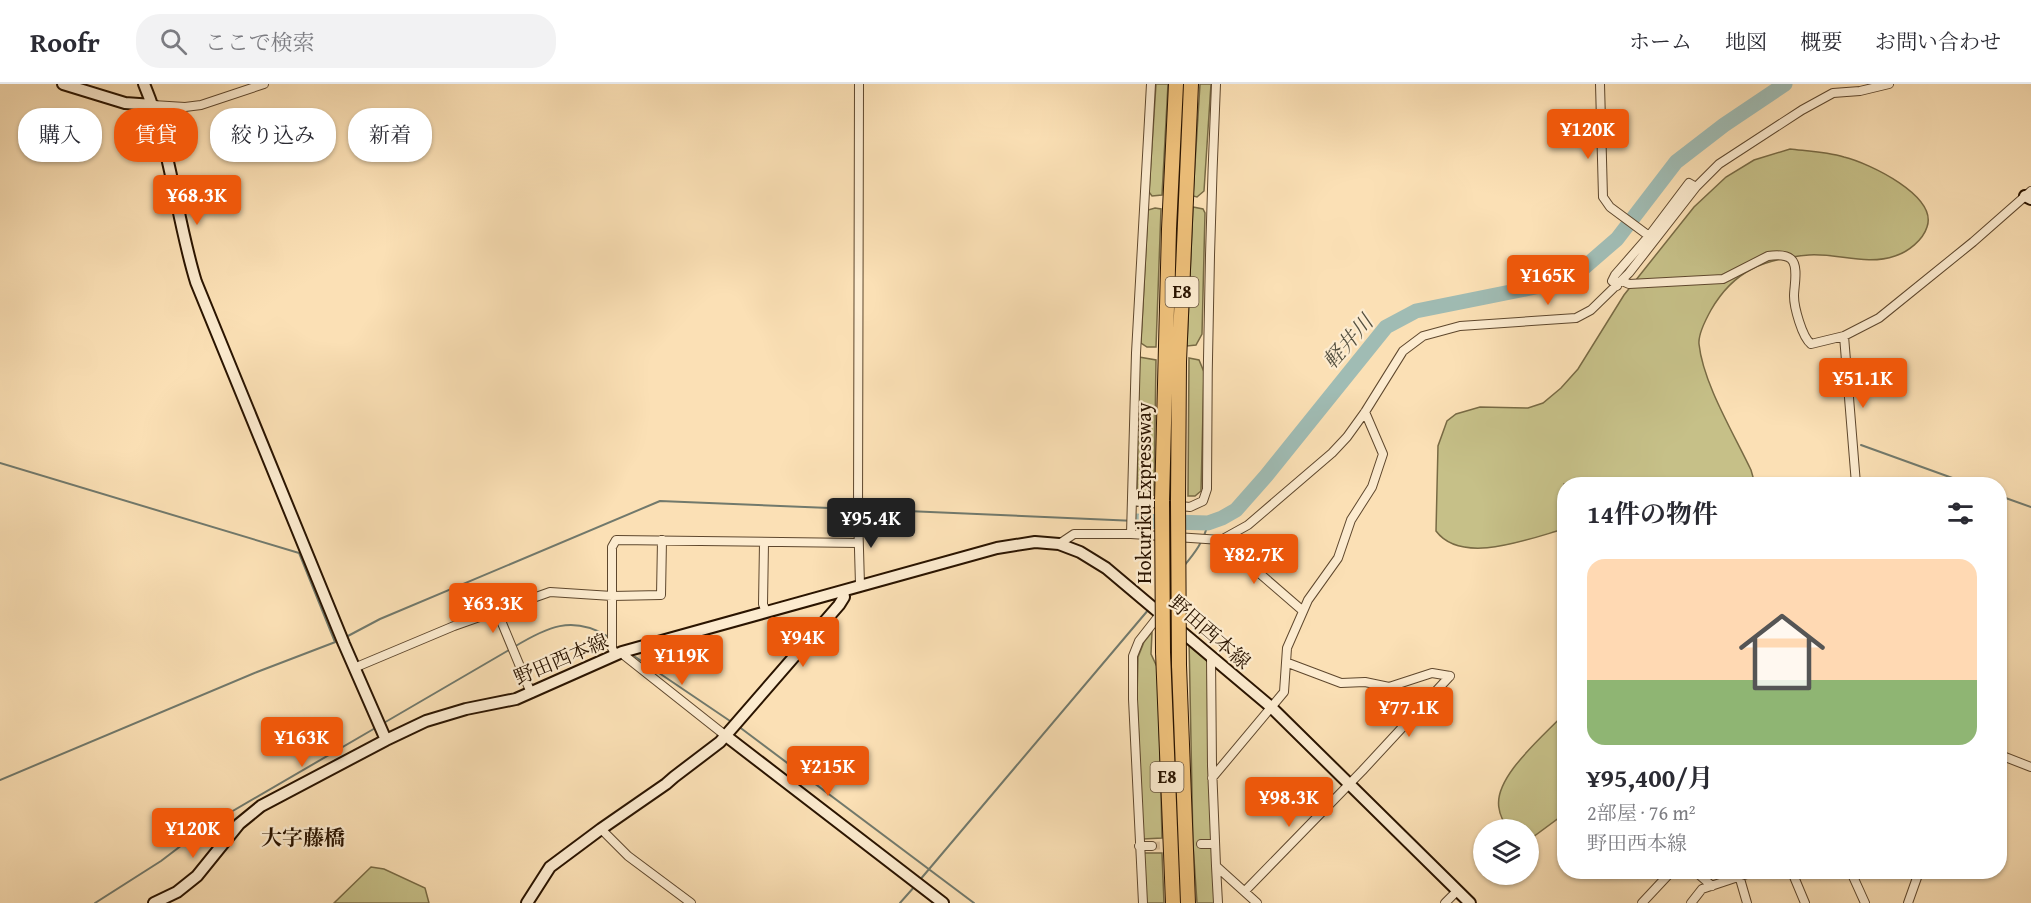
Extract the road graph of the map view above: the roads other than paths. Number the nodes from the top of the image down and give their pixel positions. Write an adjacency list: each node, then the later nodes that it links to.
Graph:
1 (63, 84): 11 (main road)
2 (144, 84): 11 (main road)
3 (264, 84): 11 (street)
4 (859, 84): 24 (street)
5 (1151, 84): 19 (street)
6 (1176, 84): 68 (highway, Hokuriku Expressway / E8, bridge)
7 (1191, 84): 69 (highway, Hokuriku Expressway / E8, bridge)
8 (1216, 84): 19 (street)
9 (1600, 84): 14 (street)
10 (1889, 84): 12 (street)
11 (153, 105): 36 (main road)
12 (1696, 187): 14 (street); 15 (street)
13 (2029, 195): 16 (street)
14 (1649, 236): 15 (street)
15 (1620, 284): 16 (street); 17 (street)
16 (1844, 336): 18 (street)
17 (1365, 412): 22 (street); 30 (street)
18 (1856, 477)
19 (1132, 501): 20 (street)
20 (1130, 531): 22 (street); 25 (street)
21 (662, 540): 23 (street); 28 (street); 28 (street)
22 (1221, 540): 30 (street)
23 (764, 543): 24 (street); 31 (street)
24 (858, 543): 26 (street)
25 (1059, 544): 26 (main road, 野田西本線); 32 (main road, 野田西本線)
26 (860, 585): 27 (main road, 野田西本線)
27 (843, 591): 31 (main road, 野田西本線); 39 (main road)
28 (612, 596): 29 (street); 33 (street)
29 (497, 611): 36 (street); 37 (street)
30 (1303, 611): 35 (street)
31 (766, 612): 33 (main road, 野田西本線)
32 (1161, 613): 34 (main road, 野田西本線); 48 (street)
33 (618, 653): 37 (main road, 野田西本線); 39 (street)
34 (1210, 657): 38 (main road, 野田西本線); 43 (street)
35 (1288, 663): 38 (street); 44 (street)
36 (354, 668): 40 (main road)
37 (531, 693): 40 (main road, 野田西本線)
38 (1271, 708): 43 (street); 44 (main road, 野田西本線)
39 (726, 736): 45 (main road); 65 (main road)
40 (386, 740): 62 (main road, 野田西本線)
41 (2007, 758): 42 (street)
42 (2031, 767)
43 (1212, 778): 47 (street)
44 (1350, 783): 60 (street); 61 (main road, 野田西本線)
45 (601, 829): 63 (main road); 64 (street)
46 (1201, 844): 47 (street)
47 (1214, 844): 50 (street)
48 (1138, 846): 49 (street); 59 (street)
49 (1152, 846)
50 (1216, 866): 60 (street); 70 (street)
51 (1664, 879): 74 (street)
52 (1704, 879): 58 (street)
53 (1728, 879): 58 (street)
54 (1740, 879): 76 (street)
55 (1795, 879): 77 (street)
56 (1854, 879): 78 (street)
57 (1917, 879): 79 (street)
58 (1713, 886): 75 (street)
59 (1142, 891): 66 (street); 67 (street)
60 (1245, 891): 71 (street)
61 (1457, 891): 72 (street); 73 (main road, 野田西本線)
62 (154, 903)
63 (527, 903)
64 (691, 903)
65 (943, 903)
66 (1137, 903)
67 (1143, 903)
68 (1173, 903)
69 (1188, 903)
70 (1218, 903)
71 (1257, 903)
72 (1445, 903)
73 (1470, 903)
74 (1642, 903)
75 (1691, 903)
76 (1747, 903)
77 (1805, 903)
78 (1864, 903)
79 (1908, 903)

